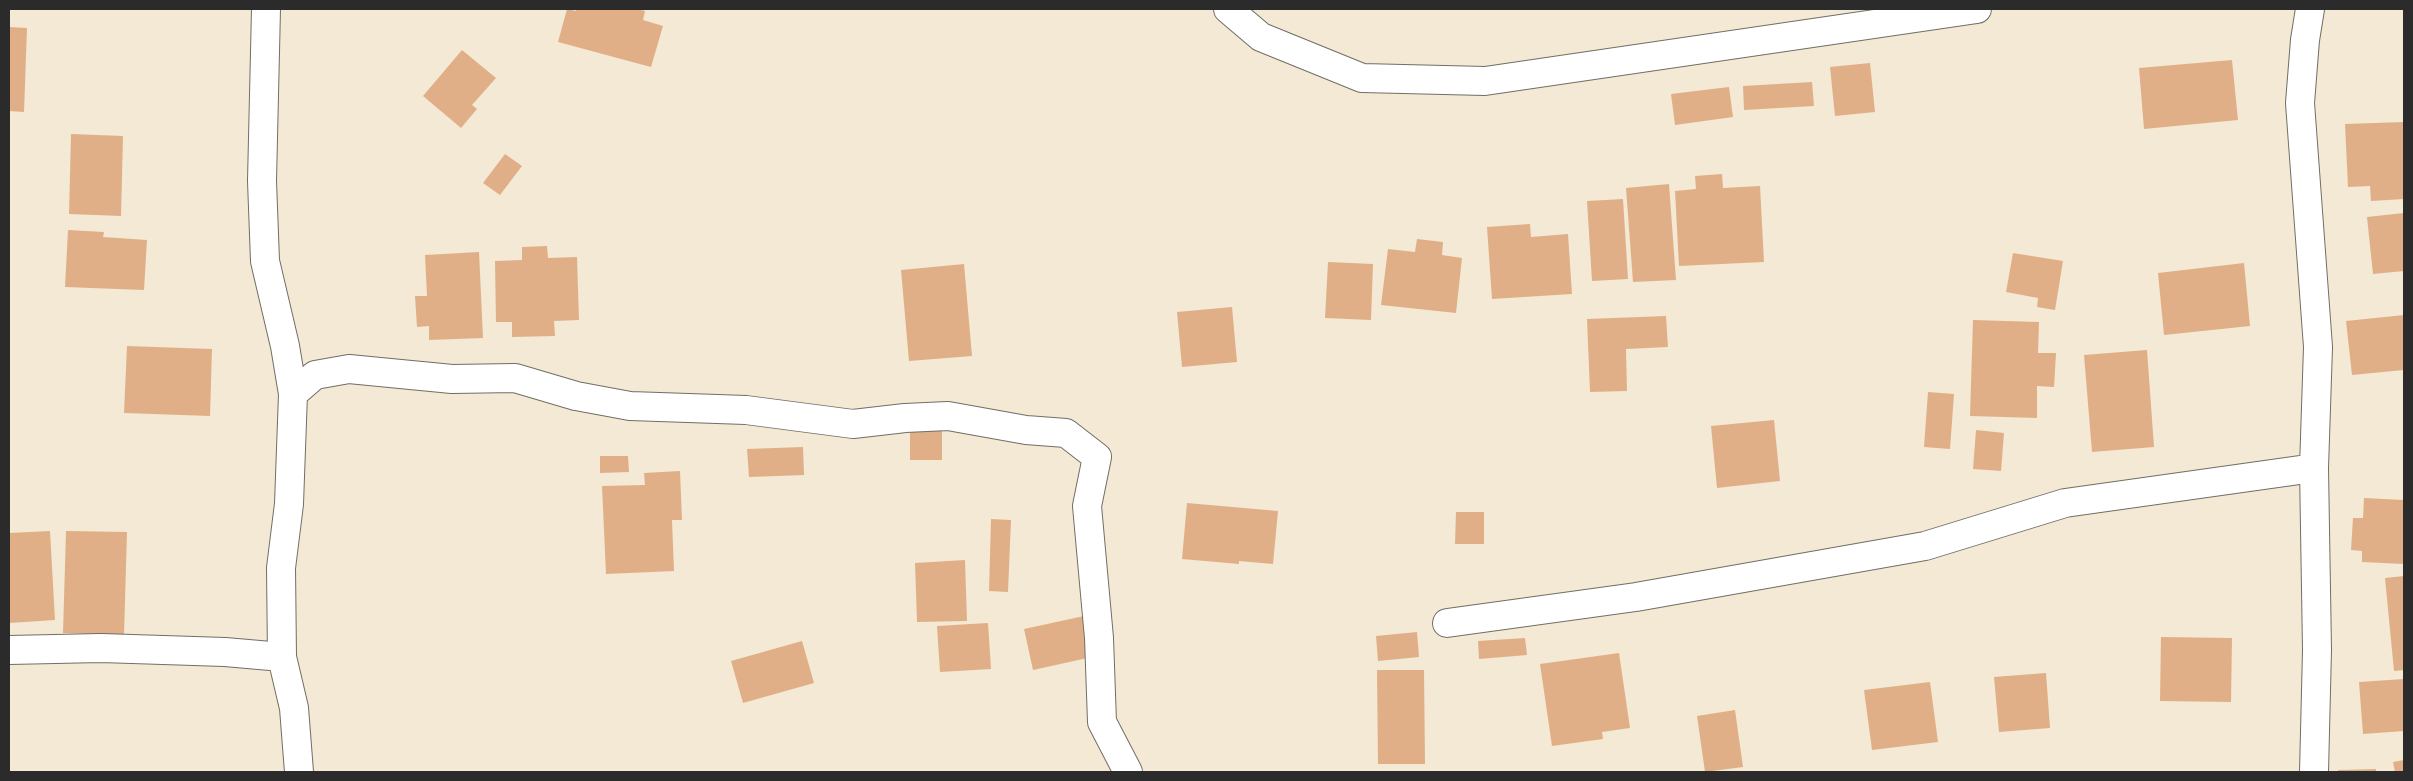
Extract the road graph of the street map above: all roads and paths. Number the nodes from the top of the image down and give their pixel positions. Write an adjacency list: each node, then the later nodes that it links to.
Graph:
1 (266, 9): 5 (street)
2 (1228, 9): 3 (street)
3 (1977, 9)
4 (2310, 9): 6 (street)
5 (293, 394): 9 (street); 11 (street)
6 (2314, 468): 7 (street); 12 (street)
7 (1447, 623)
8 (9, 650): 9 (street)
9 (282, 656): 10 (street)
10 (299, 772)
11 (1128, 772)
12 (2314, 772)

